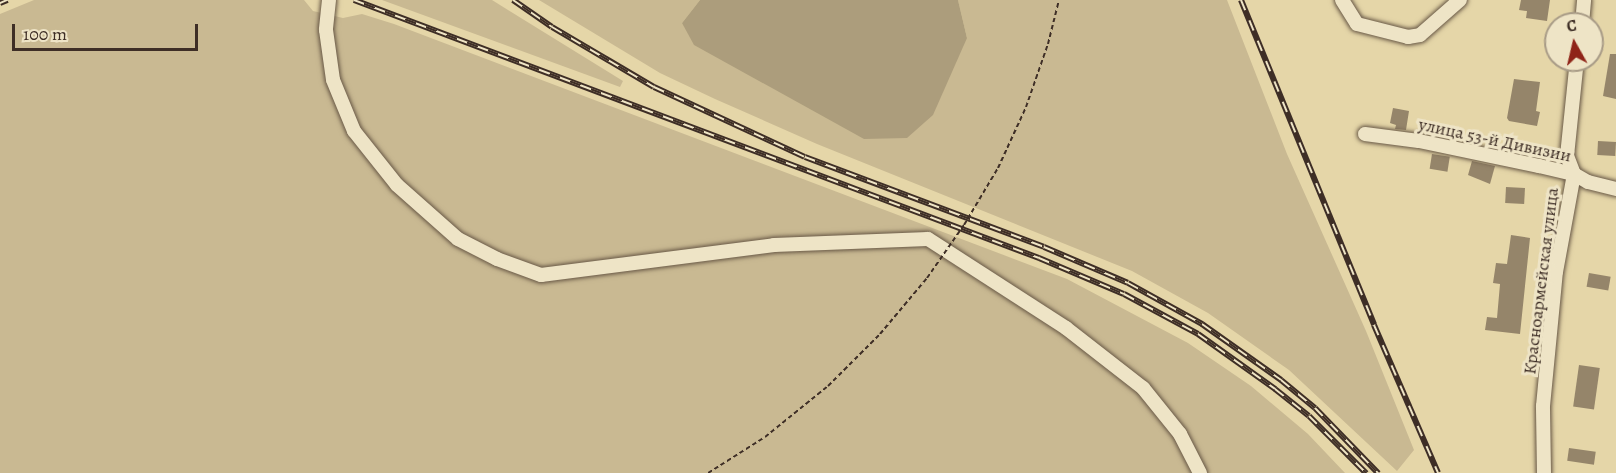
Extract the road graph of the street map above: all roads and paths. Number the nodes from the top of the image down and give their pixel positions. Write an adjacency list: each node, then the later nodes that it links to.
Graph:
1 (329, 0): 10 (street)
2 (1059, 0): 9 (path, bridge)
3 (1342, 0): 4 (street)
4 (1460, 0)
5 (1576, 72): 7 (street, Красноармейская улица)
6 (1365, 134): 7 (street, улица 53-й Дивизии)
7 (1574, 174): 8 (street, улица 53-й Дивизии); 11 (street, Красноармейская улица)
8 (1616, 189)
9 (708, 473)
10 (1200, 473)
11 (1544, 473)

